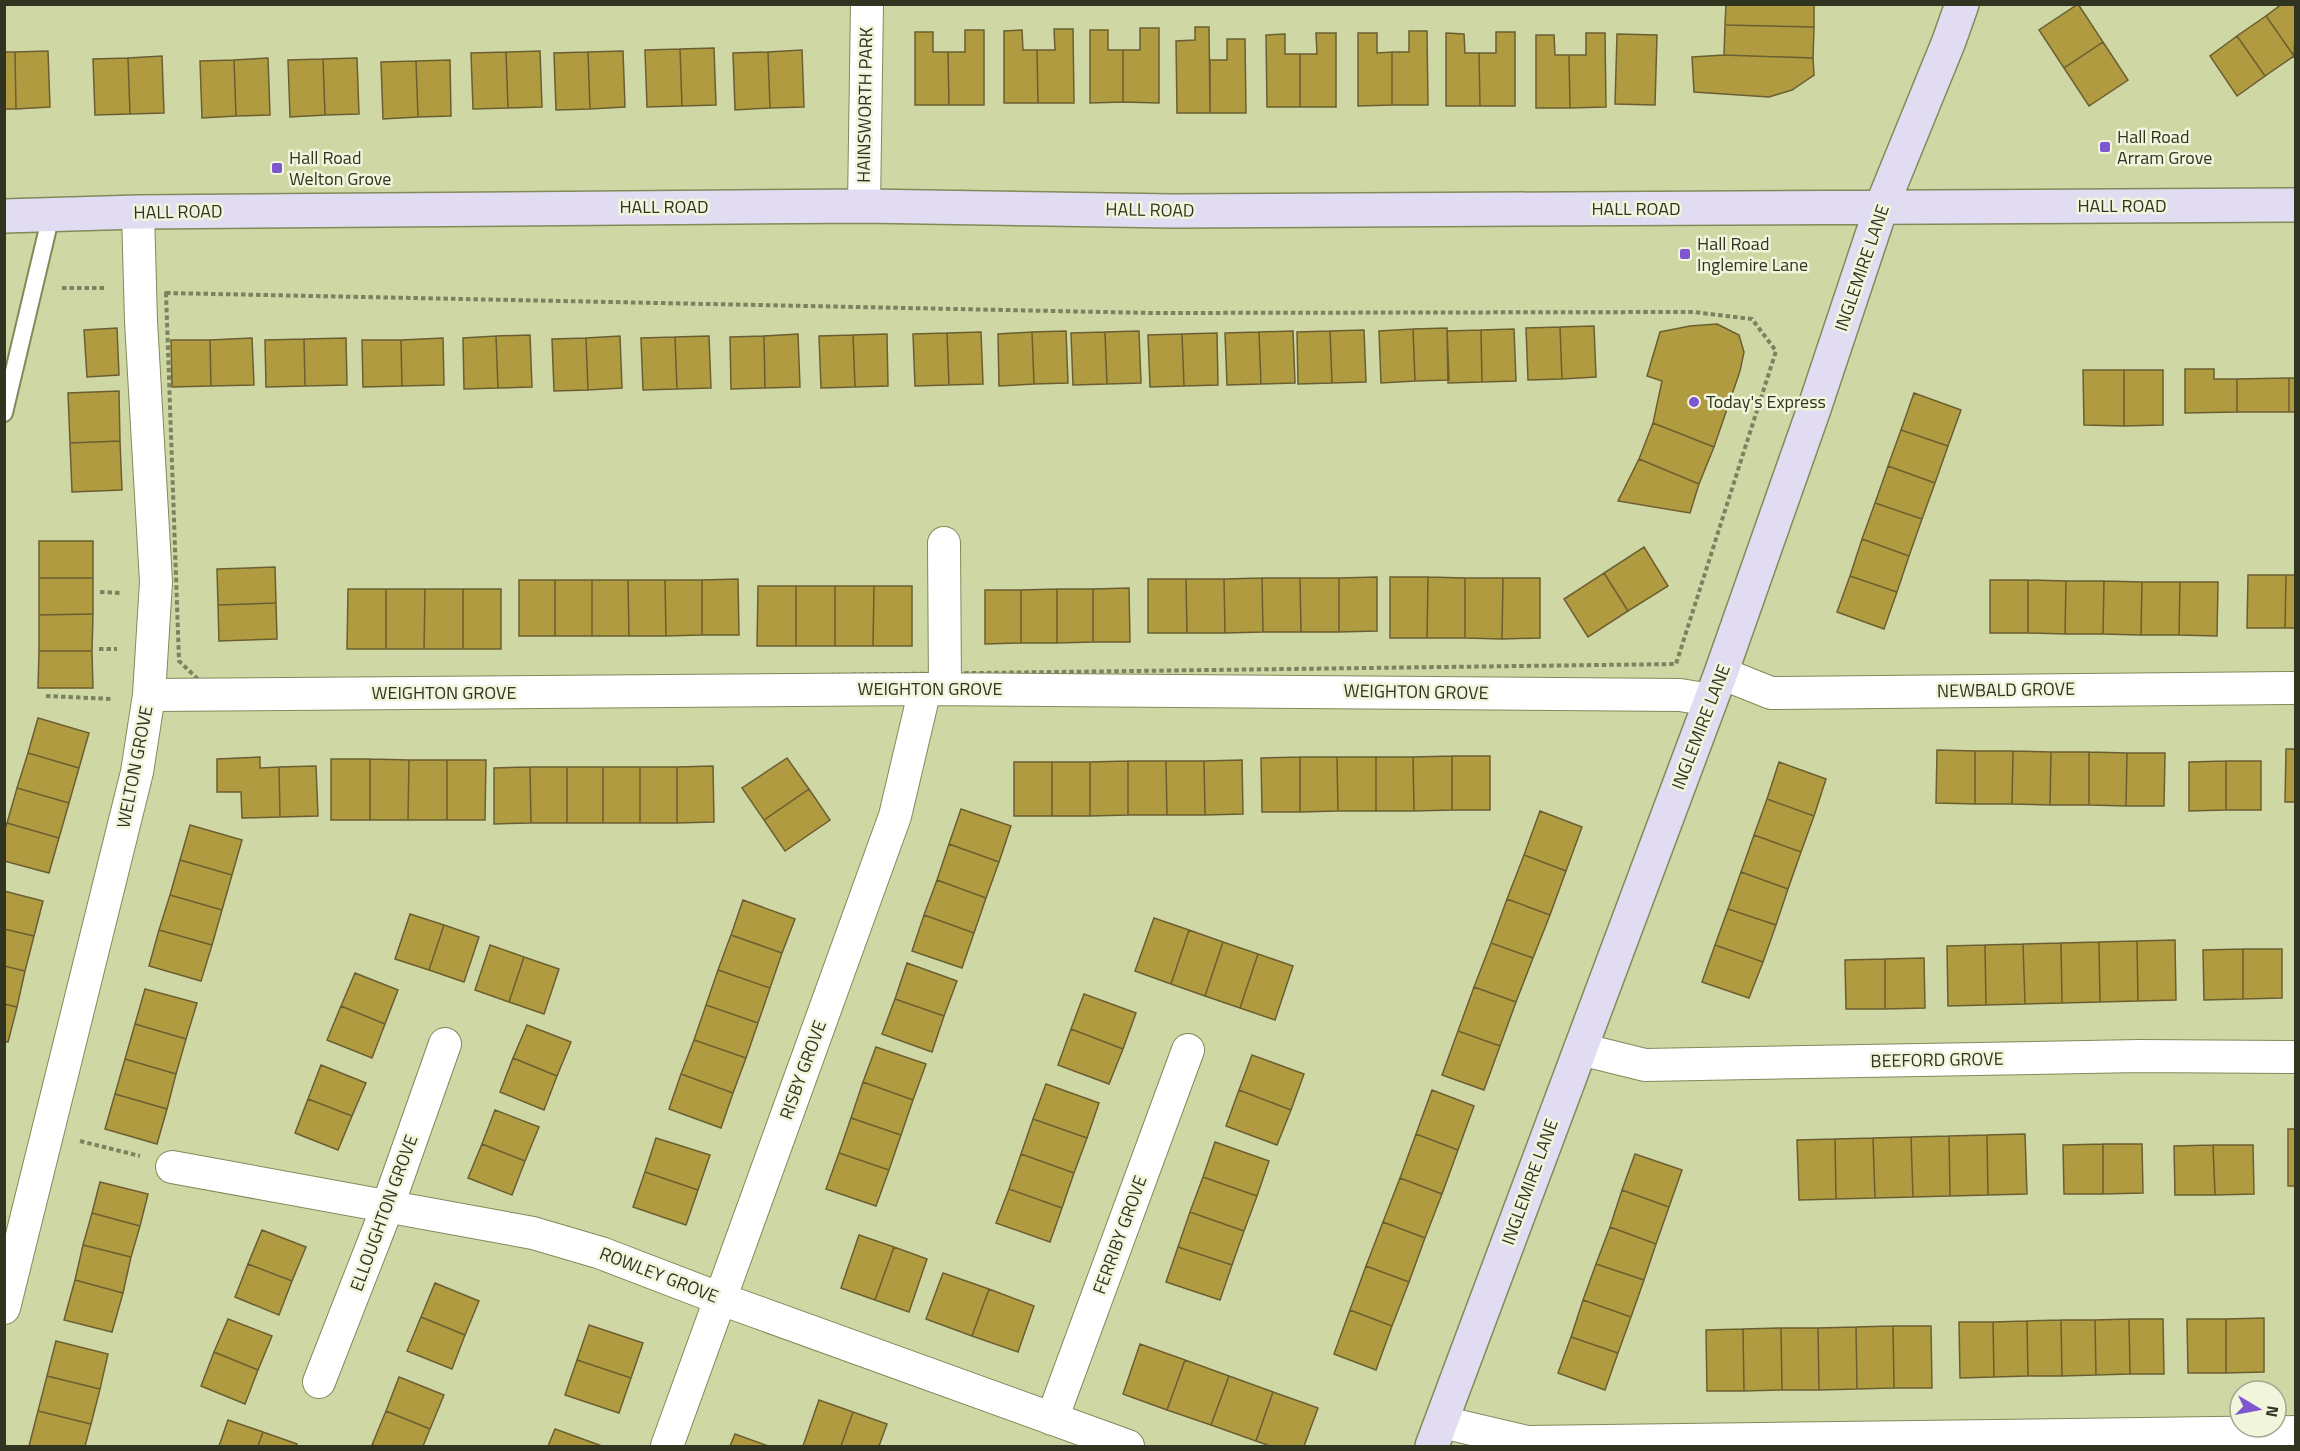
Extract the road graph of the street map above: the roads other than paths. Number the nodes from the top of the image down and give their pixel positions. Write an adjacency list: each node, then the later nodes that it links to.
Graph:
1 (867, 4): 4 (street, HAINSWORTH PARK)
2 (1962, 4): 5 (street, INGLEMIRE LANE)
3 (2295, 204): 5 (street, HALL ROAD)
4 (864, 206): 5 (street, HALL ROAD); 6 (street, HALL ROAD)
5 (1881, 208): 11 (street, INGLEMIRE LANE)
6 (138, 212): 7 (street, HALL ROAD); 14 (street, WELTON GROVE)
7 (51, 215): 8 (street, HALL ROAD); 9 (lane)
8 (4, 216)
9 (4, 412)
10 (944, 543): 13 (street, RISBY GROVE)
11 (1716, 686): 12 (street, NEWBALD GROVE); 13 (street, WEIGHTON GROVE); 16 (street, INGLEMIRE LANE)
12 (2295, 688)
13 (935, 689): 14 (street, WEIGHTON GROVE); 21 (street, RISBY GROVE)
14 (149, 696): 22 (street, WELTON GROVE)
15 (445, 1044): 20 (street, ELLOUGHTON GROVE)
16 (1580, 1049): 18 (street, BEEFORD GROVE); 26 (street, INGLEMIRE LANE)
17 (1188, 1050): 24 (street, FERRIBY GROVE)
18 (2295, 1058)
19 (172, 1167): 20 (street, ROWLEY GROVE)
20 (387, 1208): 21 (street, ROWLEY GROVE); 23 (street, ELLOUGHTON GROVE)
21 (721, 1299): 24 (street, ROWLEY GROVE); 28 (street, RISBY GROVE)
22 (4, 1308)
23 (320, 1382)
24 (1052, 1419): 29 (street, ROWLEY GROVE)
25 (2295, 1432): 27 (street)
26 (1437, 1434): 27 (street)
27 (2225, 1439)
28 (667, 1446)
29 (1128, 1446)

